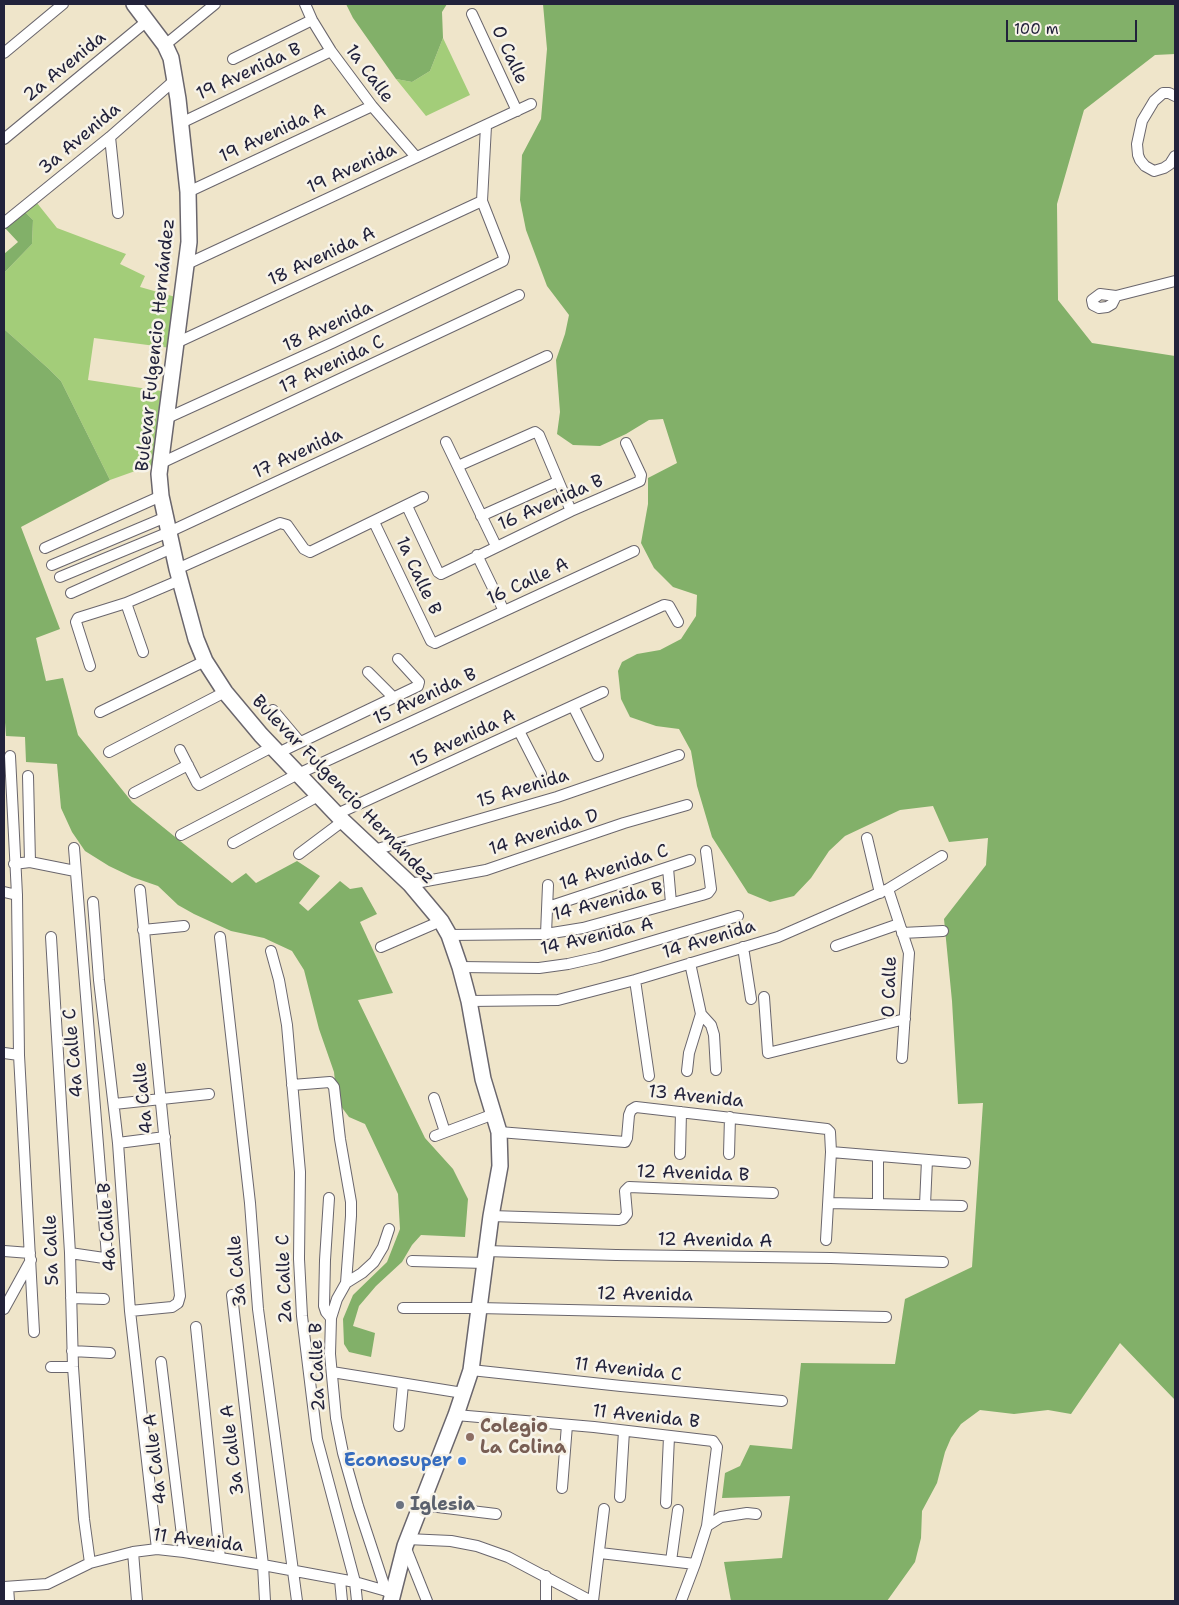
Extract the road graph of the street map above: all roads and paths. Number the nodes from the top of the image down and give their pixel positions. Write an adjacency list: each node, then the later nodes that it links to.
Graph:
1 (63, 4): 10 (street)
2 (134, 4): 7 (street, Bulevar Fulgencio Hernández)
3 (215, 4): 8 (street)
4 (305, 4): 6 (street, 1a Calle)
5 (472, 14): 16 (street, 0 Calle)
6 (312, 20): 9 (street, 1a Calle); 11 (street)
7 (147, 21): 8 (street, Bulevar Fulgencio Hernández); 20 (street, 2a Avenida)
8 (165, 45): 12 (street, Bulevar Fulgencio Hernández)
9 (331, 51): 15 (street, 1a Calle); 17 (street, 19 Avenida B)
10 (4, 53)
11 (232, 59)
12 (176, 79): 17 (street, Bulevar Fulgencio Hernández); 19 (street, 3a Avenida)
13 (1175, 96): 22 (street)
14 (531, 104): 16 (street, 19 Avenida)
15 (372, 106): 21 (street, 1a Calle); 23 (street, 19 Avenida A)
16 (517, 111): 18 (street, 19 Avenida)
17 (181, 122): 23 (street, Bulevar Fulgencio Hernández)
18 (486, 126): 21 (street, 19 Avenida); 24 (street)
19 (110, 137): 25 (street); 26 (street, 3a Avenida)
20 (4, 139)
21 (416, 157): 27 (street, 19 Avenida)
22 (1175, 157)
23 (188, 192): 27 (street, Bulevar Fulgencio Hernández)
24 (482, 201): 31 (street, 18 Avenida A); 33 (street, 18 Avenida)
25 (118, 213)
26 (4, 223)
27 (187, 264): 31 (street, Bulevar Fulgencio Hernández)
28 (1175, 281): 30 (street)
29 (519, 295): 36 (street, 17 Avenida C)
30 (1116, 296)
31 (176, 343): 33 (street, Bulevar Fulgencio Hernández)
32 (547, 356): 45 (street, 17 Avenida)
33 (165, 419): 36 (street, Bulevar Fulgencio Hernández)
34 (446, 442): 37 (street)
35 (626, 443): 42 (street, 16 Avenida B)
36 (159, 464): 39 (street, Bulevar Fulgencio Hernández)
37 (458, 466): 38 (street); 43 (street)
38 (557, 482): 42 (street); 43 (street)
39 (161, 496): 45 (street, Bulevar Fulgencio Hernández); 47 (street)
40 (423, 497): 41 (street)
41 (406, 506): 44 (street); 50 (street, 16 Avenida B)
42 (571, 511): 46 (street, 16 Avenida B)
43 (482, 516): 46 (street)
44 (374, 522): 52 (street); 58 (street, 1a Calle B)
45 (167, 524): 48 (street, Bulevar Fulgencio Hernández); 51 (street); 53 (street, 17 Avenida)
46 (496, 546): 50 (street, 16 Avenida B)
47 (46, 548)
48 (172, 548): 52 (street, Bulevar Fulgencio Hernández); 54 (street)
49 (634, 552): 56 (street, 16 Calle A)
50 (477, 555): 56 (street)
51 (52, 565)
52 (178, 574): 55 (street); 61 (street, Bulevar Fulgencio Hernández)
53 (60, 577)
54 (71, 593)
55 (126, 603): 59 (street); 62 (street)
56 (504, 611): 58 (street, 16 Calle A)
57 (678, 622): 79 (street, 15 Avenida B)
58 (435, 643)
59 (143, 652)
60 (398, 659): 66 (street)
61 (205, 660): 64 (street, Bulevar Fulgencio Hernández); 69 (street)
62 (90, 666)
63 (368, 672): 66 (street)
64 (225, 692): 73 (street, Bulevar Fulgencio Hernández); 74 (street)
65 (603, 692): 67 (street, 15 Avenida A)
66 (394, 698): 71 (street)
67 (573, 706): 70 (street, 15 Avenida A); 77 (street)
68 (273, 710): 71 (street)
69 (100, 712)
70 (520, 731): 80 (street); 85 (street, 15 Avenida A)
71 (300, 742): 73 (street)
72 (180, 750): 78 (street)
73 (275, 750): 78 (street); 79 (street, Bulevar Fulgencio Hernández)
74 (109, 752)
75 (679, 755): 90 (street, 15 Avenida)
76 (10, 756): 93 (street)
77 (598, 756)
78 (188, 765): 82 (street)
79 (298, 774): 83 (street, Bulevar Fulgencio Hernández); 86 (street, 15 Avenida B)
80 (541, 774)
81 (28, 776): 96 (street)
82 (134, 793)
83 (318, 796): 85 (street, Bulevar Fulgencio Hernández); 88 (street)
84 (687, 805): 99 (street, 14 Avenida D)
85 (340, 818): 90 (street, Bulevar Fulgencio Hernández); 92 (street)
86 (181, 835)
87 (867, 838): 102 (street, 0 Calle)
88 (233, 843)
89 (74, 848): 98 (street, 4a Calle C)
90 (374, 850): 99 (street, Bulevar Fulgencio Hernández)
91 (706, 851): 106 (street, 14 Avenida B)
92 (299, 854)
93 (10, 856): 96 (street); 104 (street)
94 (942, 856): 102 (street, 14 Avenida)
95 (690, 860): 97 (street, 14 Avenida C)
96 (30, 862): 98 (street)
97 (668, 868): 106 (street); 107 (street, 14 Avenida C)
98 (75, 871): 165 (street, 4a Calle C)
99 (410, 884): 109 (street, Bulevar Fulgencio Hernández)
100 (548, 885): 107 (street)
101 (140, 890): 112 (street, 4a Calle)
102 (884, 891): 111 (street, 0 Calle); 120 (street, 14 Avenida)
103 (4, 892): 104 (street)
104 (16, 895): 131 (street)
105 (93, 902): 140 (street, 4a Calle B)
106 (671, 903): 114 (street, 14 Avenida B)
107 (548, 907): 114 (street)
108 (738, 916): 123 (street, 14 Avenida A)
109 (441, 922): 115 (street, Bulevar Fulgencio Hernández); 119 (street)
110 (184, 926): 112 (street)
111 (900, 928): 113 (street); 118 (street); 129 (street, 0 Calle)
112 (143, 930): 139 (street, 4a Calle)
113 (943, 931)
114 (546, 934): 115 (street, 14 Avenida B)
115 (449, 935): 123 (street, Bulevar Fulgencio Hernández)
116 (51, 936): 165 (street, 5a Calle)
117 (220, 937): 216 (street, 3a Calle)
118 (836, 946)
119 (381, 947)
120 (743, 947): 122 (street, 14 Avenida); 126 (street)
121 (271, 951): 136 (street, 2a Calle C)
122 (690, 963): 124 (street, 14 Avenida); 128 (street)
123 (460, 967): 127 (street, Bulevar Fulgencio Hernández)
124 (635, 980): 127 (street, 14 Avenida); 135 (street)
125 (764, 997): 129 (street)
126 (751, 1000)
127 (470, 1001): 142 (street, Bulevar Fulgencio Hernández)
128 (701, 1014): 133 (street); 134 (street)
129 (905, 1019): 132 (street, 0 Calle)
130 (4, 1053): 131 (street)
131 (19, 1055): 166 (street)
132 (902, 1058)
133 (716, 1070)
134 (687, 1071)
135 (649, 1076)
136 (292, 1084): 170 (street, 2a Calle B); 219 (street, 2a Calle C)
137 (209, 1094): 139 (street)
138 (434, 1098): 144 (street)
139 (160, 1100): 140 (street); 147 (street, 4a Calle)
140 (114, 1104): 148 (street, 4a Calle B)
141 (681, 1112): 143 (street, 13 Avenida); 145 (street, 13 Avenida); 150 (street)
142 (494, 1114): 144 (street); 145 (street, Bulevar Fulgencio Hernández)
143 (730, 1118): 149 (street, 13 Avenida); 151 (street)
144 (446, 1132): 146 (street)
145 (499, 1132): 161 (street, Bulevar Fulgencio Hernández)
146 (435, 1136)
147 (165, 1137): 148 (street); 177 (street, 4a Calle)
148 (118, 1143): 177 (street, 4a Calle B)
149 (830, 1152): 152 (street); 157 (street)
150 (680, 1154)
151 (729, 1154)
152 (878, 1156): 153 (street); 158 (street)
153 (926, 1160): 154 (street); 159 (street)
154 (965, 1163)
155 (773, 1193): 161 (street, 12 Avenida B)
156 (329, 1198): 179 (street)
157 (829, 1203): 158 (street); 163 (street)
158 (878, 1204): 159 (street)
159 (925, 1205): 160 (street)
160 (962, 1206)
161 (491, 1216): 167 (street, Bulevar Fulgencio Hernández)
162 (388, 1228): 170 (street)
163 (826, 1240)
164 (4, 1251): 166 (street)
165 (70, 1253): 172 (street, 5a Calle)
166 (31, 1256): 176 (street); 181 (street)
167 (485, 1257): 168 (street, 12 Avenida A); 169 (street, 12 Avenida A); 175 (street, Bulevar Fulgencio Hernández)
168 (412, 1261)
169 (943, 1262)
170 (346, 1282): 179 (street, 2a Calle B)
171 (232, 1295): 215 (street, 3a Calle A)
172 (71, 1298): 173 (street); 182 (street, 5a Calle)
173 (104, 1299)
174 (403, 1308): 175 (street, 12 Avenida)
175 (478, 1308): 178 (street, 12 Avenida); 187 (street, Bulevar Fulgencio Hernández)
176 (4, 1309)
177 (130, 1311): 207 (street, 4a Calle B)
178 (886, 1317)
179 (331, 1318): 188 (street, 2a Calle B)
180 (196, 1327): 211 (street)
181 (34, 1332)
182 (72, 1351): 183 (street); 186 (street, 5a Calle)
183 (110, 1353)
184 (161, 1362): 209 (street, 4a Calle A)
185 (50, 1367): 186 (street)
186 (73, 1367): 213 (street, 5a Calle)
187 (471, 1370): 190 (street, Bulevar Fulgencio Hernández); 191 (street, 11 Avenida C)
188 (332, 1372): 189 (street); 221 (street, 2a Calle B)
189 (403, 1384): 190 (street); 194 (street)
190 (464, 1393): 192 (street, Bulevar Fulgencio Hernández)
191 (782, 1401)
192 (456, 1415): 193 (street, 11 Avenida B); 200 (street, Bulevar Fulgencio Hernández)
193 (567, 1425): 195 (street, 11 Avenida B); 197 (street)
194 (399, 1426)
195 (624, 1431): 196 (street, 11 Avenida B); 198 (street)
196 (669, 1437): 199 (street); 205 (street, 11 Avenida B)
197 (562, 1488)
198 (620, 1497)
199 (666, 1503)
200 (421, 1505): 203 (street); 206 (street, Bulevar Fulgencio Hernández)
201 (604, 1509): 210 (street)
202 (678, 1510): 212 (street)
203 (496, 1514)
204 (756, 1514): 205 (street)
205 (707, 1526): 214 (street)
206 (406, 1542): 217 (street); 221 (street, Bulevar Fulgencio Hernández); 228 (street)
207 (157, 1549): 208 (street, 11 Avenida); 209 (street, 11 Avenida)
208 (133, 1552): 213 (street, 11 Avenida); 223 (street)
209 (184, 1552): 211 (street, 11 Avenida)
210 (600, 1552): 212 (street); 230 (street)
211 (220, 1558): 215 (street, 11 Avenida)
212 (671, 1561): 214 (street)
213 (90, 1562): 220 (street, 11 Avenida)
214 (695, 1564): 231 (street)
215 (263, 1565): 216 (street, 11 Avenida); 224 (street, 3a Calle A)
216 (294, 1571): 218 (street, 11 Avenida); 225 (street, 3a Calle)
217 (546, 1576): 229 (street); 230 (street)
218 (340, 1580): 219 (street, 11 Avenida); 226 (street)
219 (354, 1582): 221 (street, 11 Avenida); 227 (street, 2a Calle C)
220 (6, 1587): 222 (street)
221 (390, 1595)
222 (9, 1601)
223 (137, 1601)
224 (265, 1601)
225 (297, 1601)
226 (342, 1601)
227 (357, 1601)
228 (427, 1601)
229 (546, 1601)
230 (592, 1601)
231 (681, 1601)

